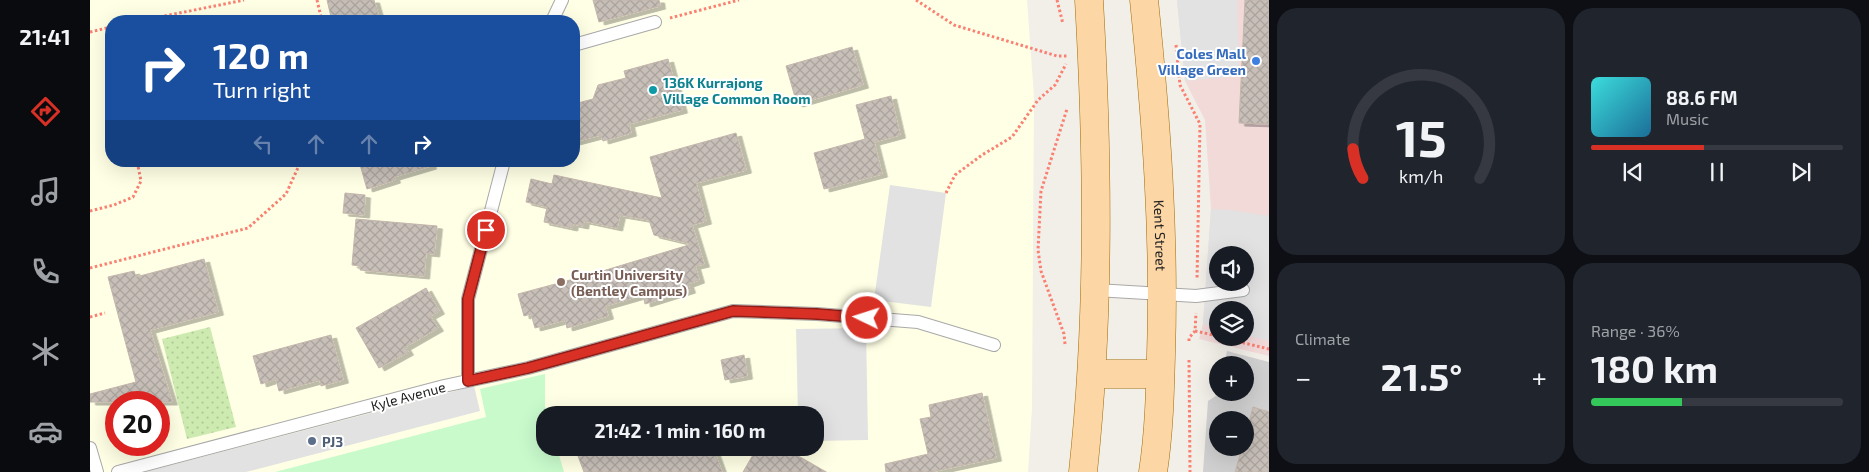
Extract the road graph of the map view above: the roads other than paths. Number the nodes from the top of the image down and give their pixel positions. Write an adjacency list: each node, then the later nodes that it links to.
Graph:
1 (562, 0): 4 (lane)
2 (1089, 0): 8 (main road)
3 (1144, 0): 10 (main road, Kent Street)
4 (555, 15)
5 (655, 22): 6 (lane)
6 (580, 43)
7 (502, 167): 14 (lane)
8 (1096, 290): 10 (lane); 12 (main road)
9 (1235, 291): 10 (lane)
10 (1163, 294): 13 (main road, Kent Street)
11 (994, 345): 14 (lane, Kyle Avenue)
12 (1092, 374): 13 (main road); 18 (main road)
13 (1160, 374): 19 (main road, Kent Street)
14 (468, 381): 17 (lane, Kyle Avenue)
15 (90, 448): 16 (lane)
16 (96, 472)
17 (118, 472)
18 (1083, 472)
19 (1153, 472)

